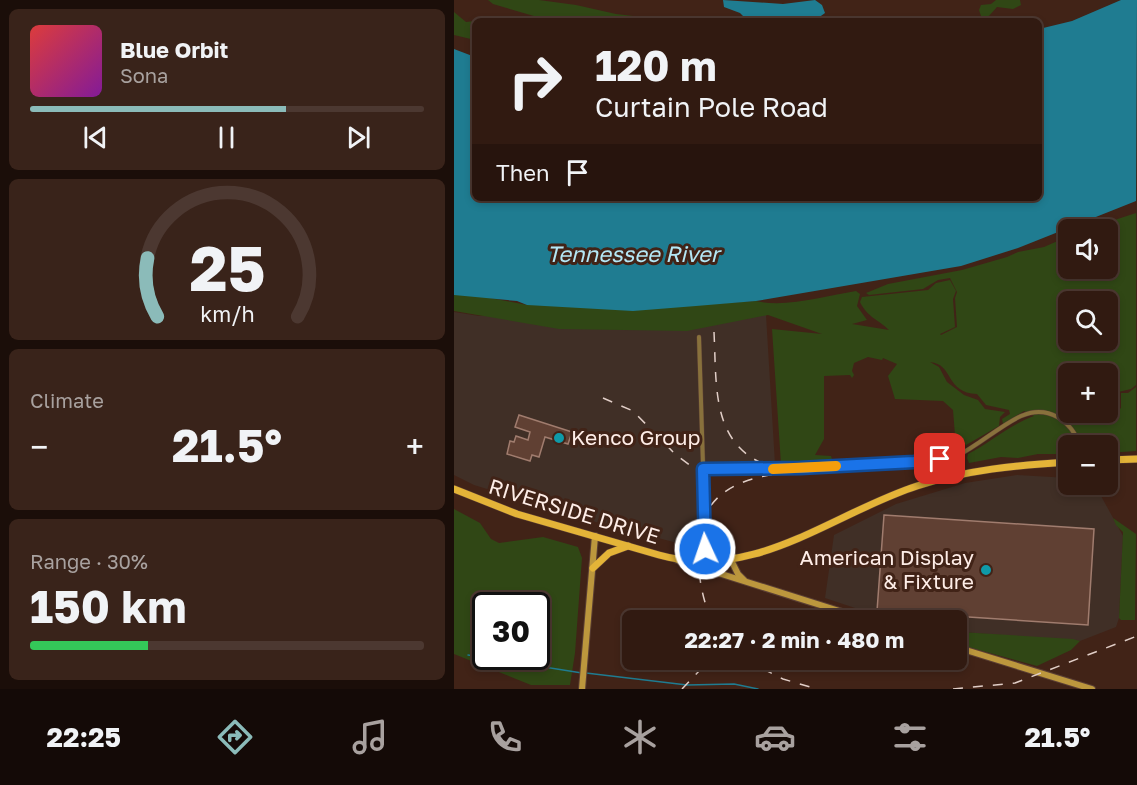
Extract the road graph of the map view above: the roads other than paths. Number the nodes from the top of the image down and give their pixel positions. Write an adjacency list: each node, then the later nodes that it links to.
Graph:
1 (699, 337): 7 (street)
2 (1076, 435): 3 (street)
3 (957, 456): 7 (street); 8 (street)
4 (1136, 459): 5 (main road)
5 (1118, 460)
6 (1058, 462): 8 (main road, RIVERSIDE DRIVE)
7 (703, 469): 14 (street)
8 (963, 474): 13 (main road, RIVERSIDE DRIVE)
9 (454, 489): 10 (main road, RIVERSIDE DRIVE)
10 (595, 536): 11 (main road, RIVERSIDE DRIVE); 15 (street)
11 (628, 546): 12 (main road, RIVERSIDE DRIVE); 15 (main road)
12 (673, 559): 14 (main road, RIVERSIDE DRIVE); 16 (street)
13 (731, 560): 14 (main road, RIVERSIDE DRIVE); 16 (street)
14 (706, 562)
15 (593, 568): 19 (street)
16 (747, 583): 17 (street)
17 (835, 610)
18 (967, 650): 20 (street)
19 (582, 689)
20 (1092, 689)

